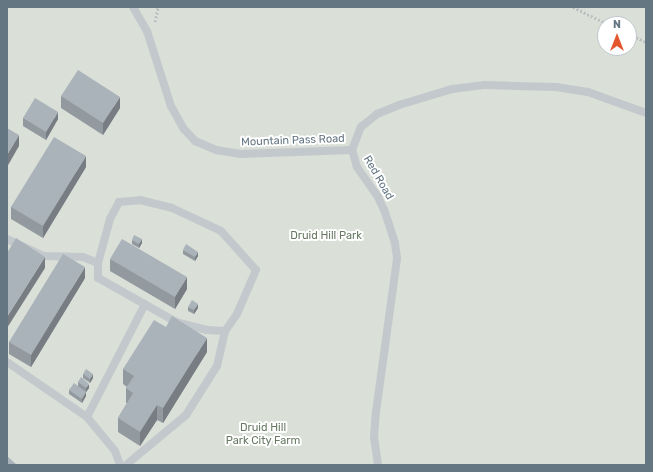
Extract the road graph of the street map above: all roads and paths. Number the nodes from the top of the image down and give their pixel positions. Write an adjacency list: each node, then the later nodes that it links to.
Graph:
1 (133, 7): 5 (lane, Mountain Pass Road)
2 (573, 7): 3 (path)
3 (597, 19)
4 (646, 113): 5 (lane, Red Road)
5 (352, 150): 14 (lane, Red Road)
6 (7, 239): 7 (lane)
7 (98, 263): 8 (lane); 9 (lane)
8 (145, 304): 9 (lane); 11 (lane)
9 (224, 330): 13 (lane)
10 (7, 362): 11 (lane)
11 (87, 417): 12 (lane)
12 (120, 465)
13 (126, 465)
14 (378, 465)

